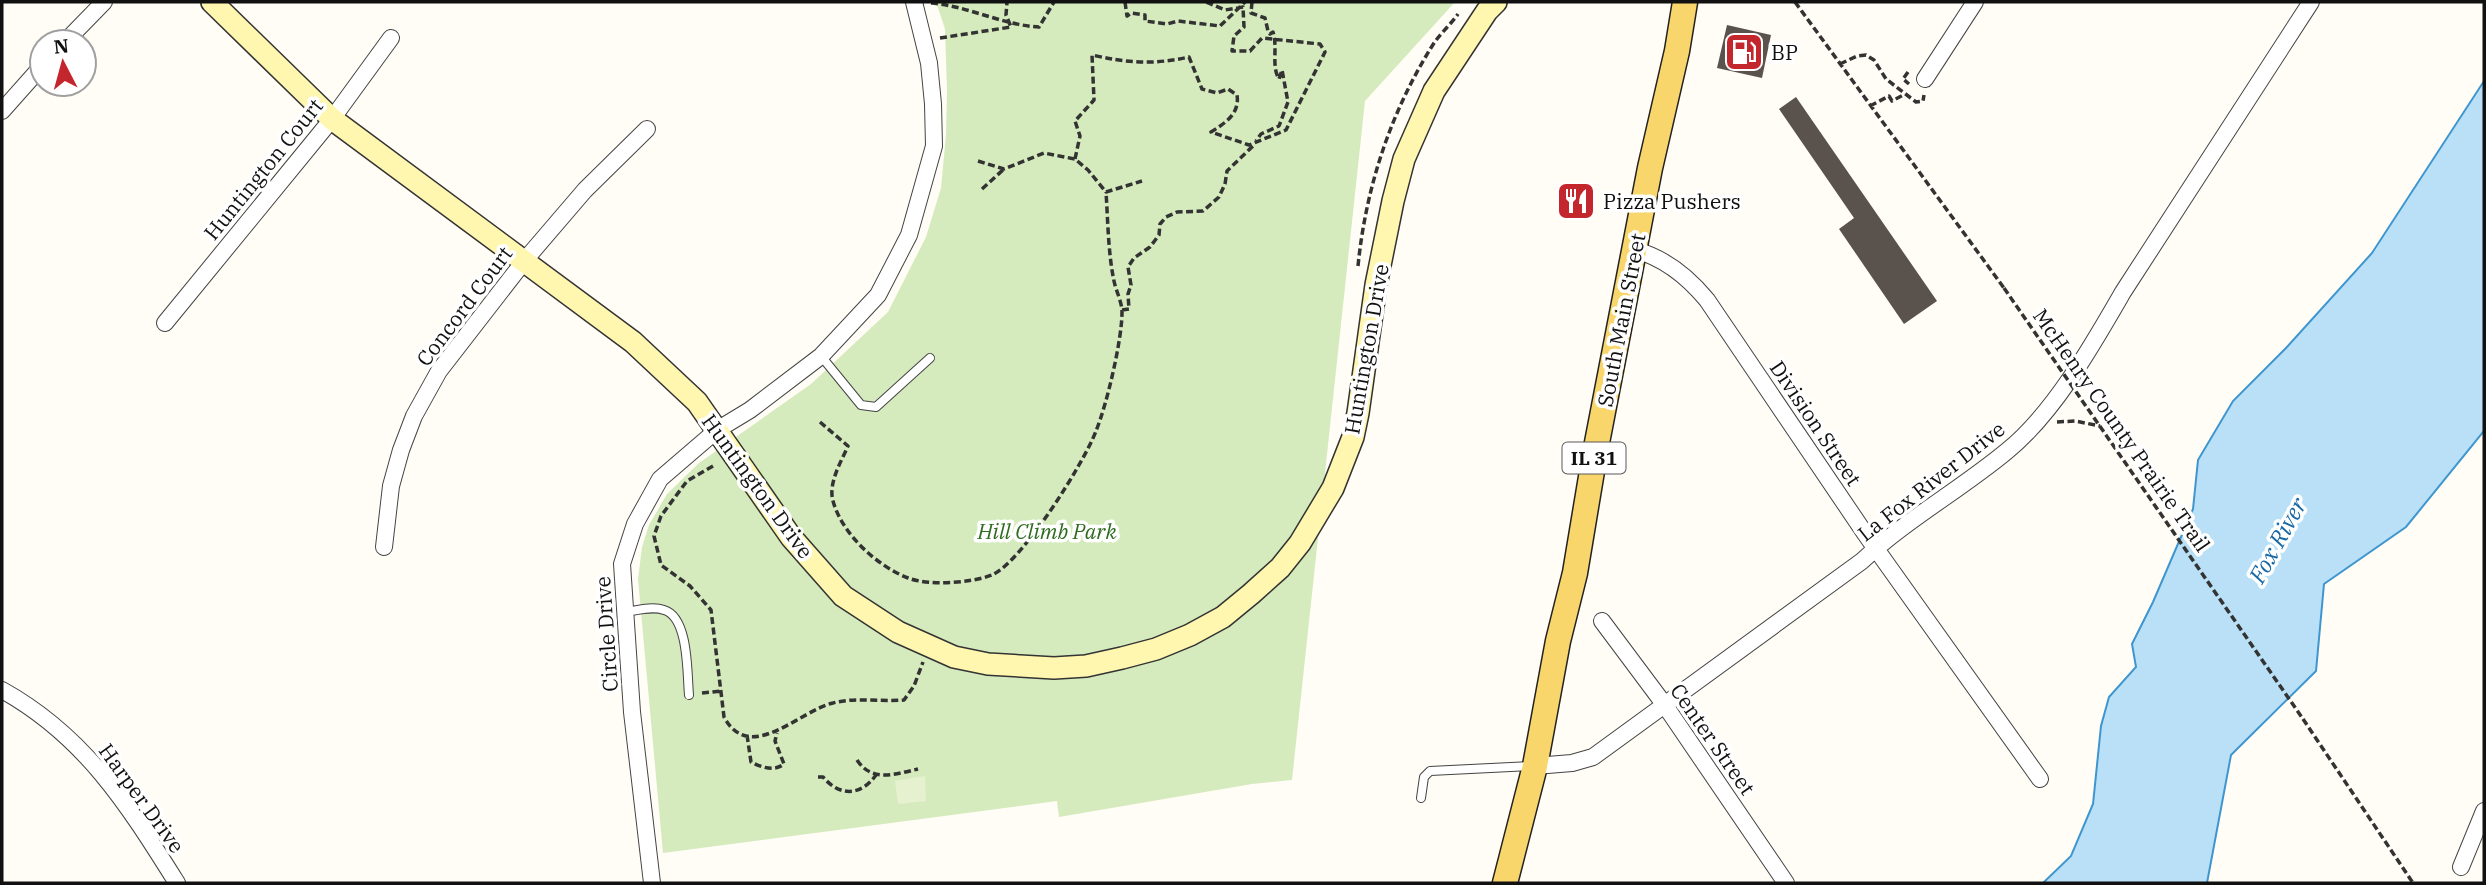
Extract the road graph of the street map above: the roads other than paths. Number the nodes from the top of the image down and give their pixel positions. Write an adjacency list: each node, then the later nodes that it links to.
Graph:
1 (104, 2): 8 (street)
2 (212, 2): 13 (street, Huntington Drive)
3 (914, 2): 18 (street, Circle Drive)
4 (1496, 2): 20 (street, Huntington Drive)
5 (1975, 2): 10 (street)
6 (2311, 2): 22 (street, La Fox River Drive)
7 (1683, 6): 15 (main road, South Main Street / IL 31)
8 (79, 28)
9 (391, 38): 13 (street, Huntington Court)
10 (1925, 79)
11 (28, 82): 12 (street)
12 (2, 111)
13 (331, 119): 16 (street, Huntington Drive); 17 (street, Huntington Court)
14 (647, 129): 16 (street, Concord Court)
15 (1635, 250): 22 (street, Division Street); 28 (main road, South Main Street / IL 31)
16 (525, 260): 20 (street, Huntington Drive); 21 (street, Concord Court)
17 (165, 323)
18 (821, 356): 19 (lane); 20 (street, Circle Drive)
19 (930, 358)
20 (717, 430): 23 (street, Circle Drive)
21 (384, 547)
22 (1876, 547): 27 (street, La Fox River Drive); 29 (street, Division Street)
23 (626, 612): 26 (lane); 34 (street, Circle Drive)
24 (1602, 621): 27 (street, Center Street)
25 (2, 690): 33 (street, Harper Drive)
26 (689, 695)
27 (1664, 704): 28 (street, La Fox River Drive); 36 (street, Center Street)
28 (1535, 766): 30 (lane); 35 (main road, South Main Street / IL 31)
29 (2040, 779)
30 (1421, 798)
31 (2484, 811): 32 (street)
32 (2461, 867)
33 (177, 883)
34 (652, 883)
35 (1505, 883)
36 (1786, 883)

